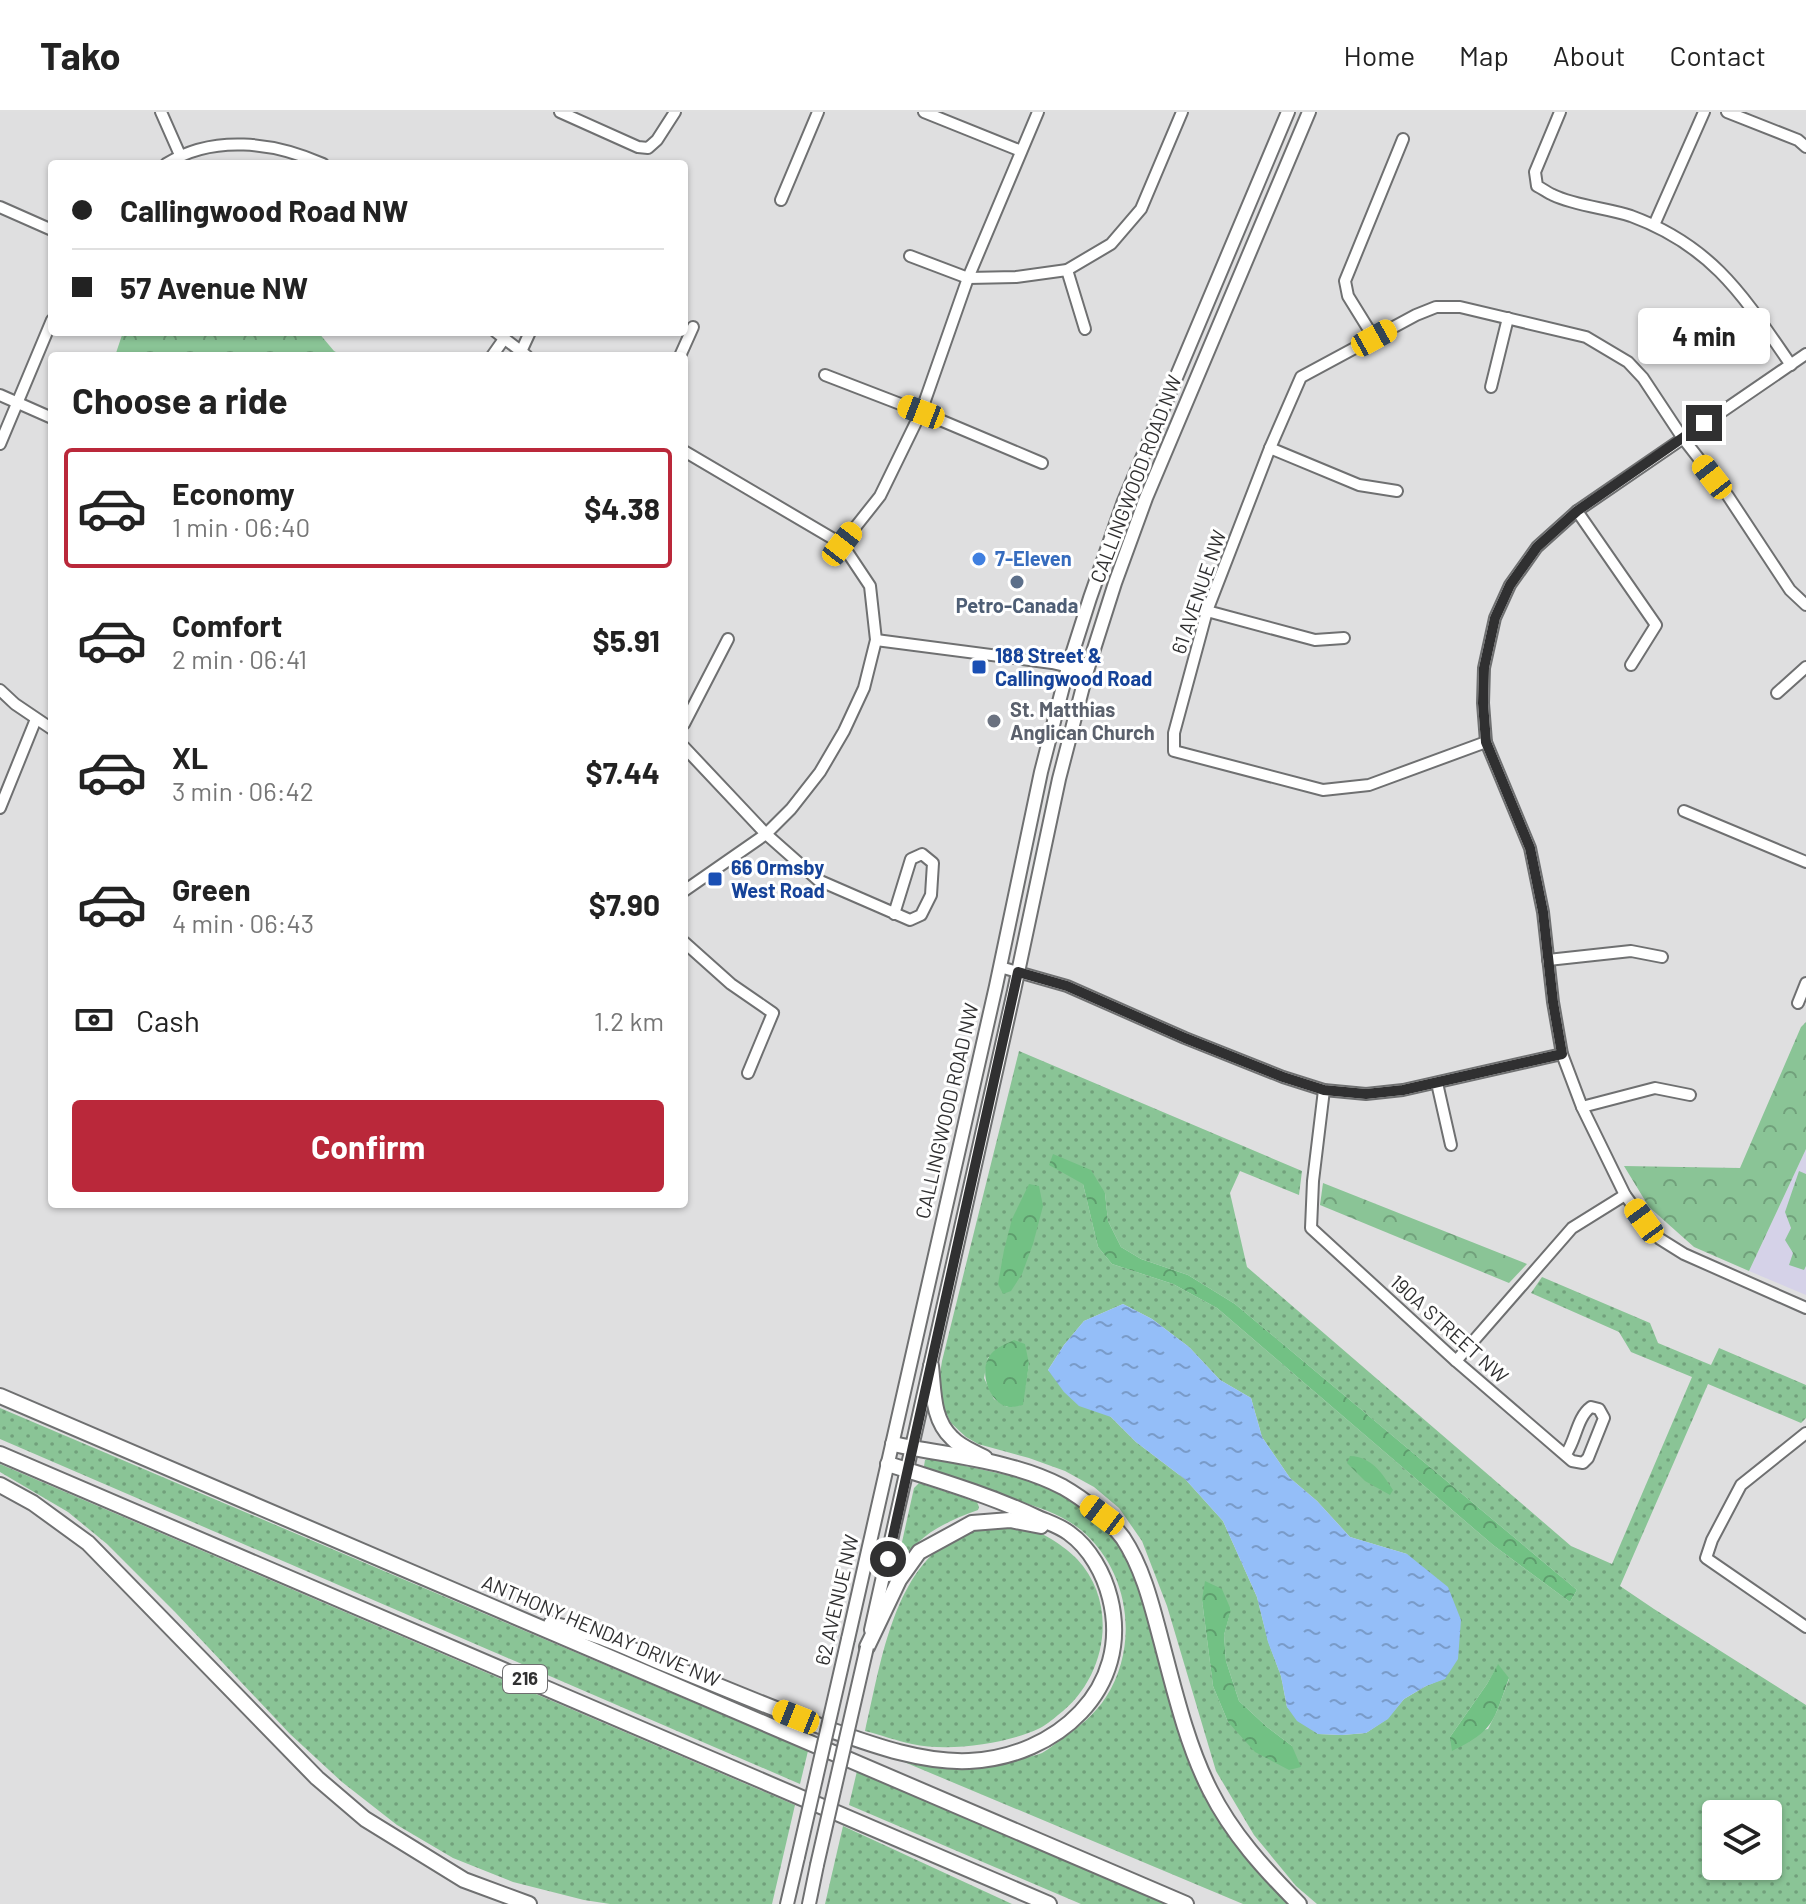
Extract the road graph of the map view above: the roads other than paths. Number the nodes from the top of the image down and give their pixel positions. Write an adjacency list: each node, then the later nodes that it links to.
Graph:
1 (161, 112): 16 (street)
2 (560, 112): 3 (street)
3 (675, 112)
4 (818, 112): 19 (street)
5 (924, 112): 15 (street)
6 (1038, 112): 15 (street)
7 (1182, 112): 24 (street)
8 (1288, 112): 56 (main road, CALLINGWOOD ROAD NW)
9 (1309, 112): 58 (main road, CALLINGWOOD ROAD NW)
10 (1560, 112): 21 (street)
11 (1704, 112): 21 (street)
12 (1727, 112): 14 (street)
13 (1403, 139): 31 (street)
14 (1806, 147)
15 (1021, 151): 25 (street)
16 (180, 155): 17 (street); 18 (street)
17 (172, 160)
18 (314, 160)
19 (781, 200)
20 (0, 207): 22 (street)
21 (1654, 225): 35 (street)
22 (48, 228)
23 (910, 256): 25 (street)
24 (1067, 270): 25 (street); 29 (street)
25 (968, 278): 40 (street)
26 (1508, 318): 31 (street, 61 AVENUE NW); 37 (street); 42 (street, 61 AVENUE NW)
27 (693, 327): 33 (street)
28 (48, 329): 39 (street)
29 (1085, 329)
30 (500, 336): 32 (street)
31 (1374, 338): 44 (street, 61 AVENUE NW)
32 (519, 352)
33 (682, 352)
34 (1806, 354): 35 (street)
35 (1791, 365): 42 (street)
36 (825, 375): 40 (street)
37 (1491, 387)
38 (0, 395): 39 (street)
39 (17, 403): 41 (street); 43 (street)
40 (921, 412): 46 (street); 49 (street)
41 (48, 416)
42 (1682, 437): 48 (street); 50 (street, 61 AVENUE NW)
43 (0, 444)
44 (1270, 448): 47 (street); 51 (street, 61 AVENUE NW)
45 (688, 453): 49 (street)
46 (1042, 463)
47 (1397, 491)
48 (1577, 511): 55 (street); 64 (street)
49 (842, 544): 54 (street)
50 (1806, 605)
51 (1207, 611): 52 (street); 64 (street, 61 AVENUE NW)
52 (1344, 638)
53 (728, 639): 61 (street)
54 (876, 640): 56 (street); 68 (street)
55 (1631, 665)
56 (1068, 667): 58 (street); 75 (main road, CALLINGWOOD ROAD NW)
57 (1806, 667): 60 (street)
58 (1087, 671): 76 (main road, CALLINGWOOD ROAD NW)
59 (0, 690): 62 (street)
60 (1777, 693)
61 (688, 716)
62 (36, 719): 63 (street); 66 (street)
63 (48, 726)
64 (1486, 742): 74 (street)
65 (688, 751): 68 (street)
66 (0, 808)
67 (1684, 811): 69 (street)
68 (766, 834): 70 (street); 71 (street)
69 (1806, 862)
70 (688, 888)
71 (894, 914): 71 (street)
72 (688, 946): 80 (street)
73 (1662, 957): 74 (street)
74 (1548, 960): 79 (street)
75 (1000, 967): 76 (street); 92 (main road, CALLINGWOOD ROAD NW)
76 (1018, 972): 82 (street); 89 (main road, CALLINGWOOD ROAD NW)
77 (1806, 983): 78 (street)
78 (1798, 1003)
79 (1562, 1054): 81 (street); 84 (street)
80 (748, 1073)
81 (1437, 1083): 82 (street); 85 (street)
82 (1324, 1090): 88 (street, 190A STREET NW)
83 (1690, 1095): 84 (street)
84 (1582, 1107): 86 (street)
85 (1451, 1145)
86 (1625, 1195): 87 (street); 88 (street)
87 (1806, 1308)
88 (1456, 1361): 95 (street, 190A STREET NW)
89 (931, 1366): 93 (main road, CALLINGWOOD ROAD NW); 96 (highway)
90 (0, 1396): 101 (highway, ANTHONY HENDAY DRIVE NW)
91 (1806, 1433): 102 (street)
92 (893, 1444): 93 (highway); 97 (main road, 62 AVENUE NW)
93 (913, 1448): 96 (highway); 98 (main road, CALLINGWOOD ROAD NW)
94 (0, 1454): 107 (highway, 216)
95 (1566, 1454): 95 (street)
96 (992, 1462): 109 (highway)
97 (888, 1464): 98 (highway); 105 (main road, 62 AVENUE NW, bridge)
98 (908, 1470): 100 (highway); 103 (main road, CALLINGWOOD ROAD NW)
99 (0, 1485): 104 (highway)
100 (1069, 1533): 101 (highway); 103 (highway)
101 (506, 1612): 108 (highway, ANTHONY HENDAY DRIVE NW)
102 (1806, 1627)
103 (867, 1647): 106 (main road, CALLINGWOOD ROAD NW, bridge)
104 (529, 1904)
105 (787, 1904)
106 (809, 1904)
107 (1049, 1904)
108 (1186, 1904)
109 (1299, 1904)

